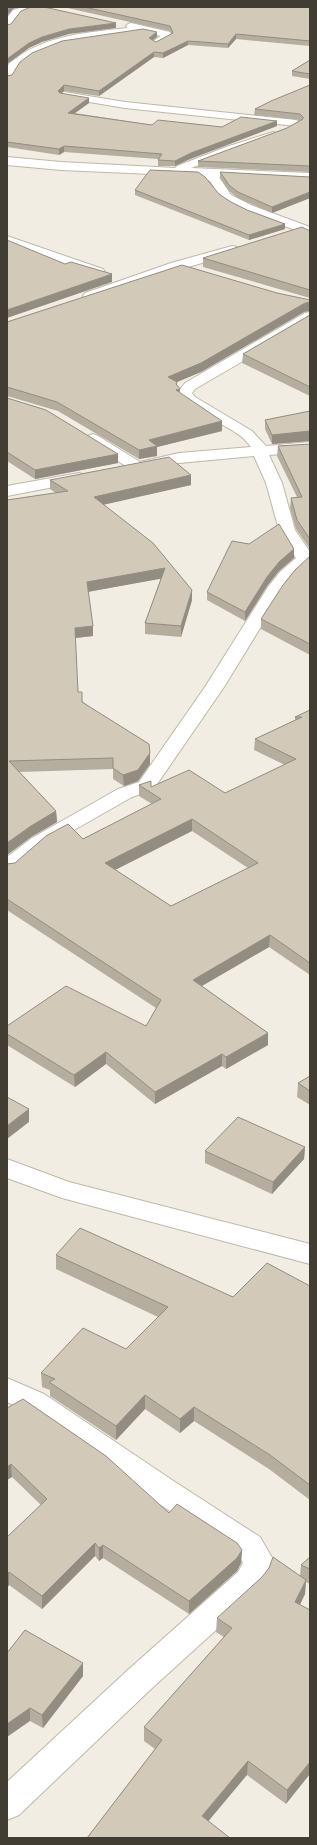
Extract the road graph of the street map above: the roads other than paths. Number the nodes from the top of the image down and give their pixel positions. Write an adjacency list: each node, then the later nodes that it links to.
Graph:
1 (33, 7): 3 (street)
2 (113, 23): 4 (street)
3 (7, 26)
4 (144, 29): 5 (street); 6 (street)
5 (155, 43)
6 (10, 65): 7 (street)
7 (7, 77)
8 (64, 95): 10 (street)
9 (310, 117): 10 (street)
10 (296, 123): 12 (street)
11 (7, 161): 12 (street)
12 (175, 171): 13 (street)
13 (197, 172): 14 (street); 15 (street)
14 (310, 177)
15 (306, 230): 16 (street)
16 (280, 235)
17 (7, 240): 21 (street)
18 (243, 246): 19 (street)
19 (176, 266): 20 (street); 21 (street)
20 (204, 272)
21 (130, 282): 22 (street)
22 (78, 300)
23 (310, 316): 26 (street)
24 (78, 431): 27 (street)
25 (310, 447): 26 (street)
26 (259, 452): 27 (street); 31 (street)
27 (138, 466): 28 (street)
28 (115, 471)
29 (92, 475): 30 (street)
30 (7, 491)
31 (307, 558): 32 (street)
32 (7, 868)
33 (7, 1168): 34 (street)
34 (310, 1254)
35 (7, 1389): 36 (street)
36 (7, 1804)

